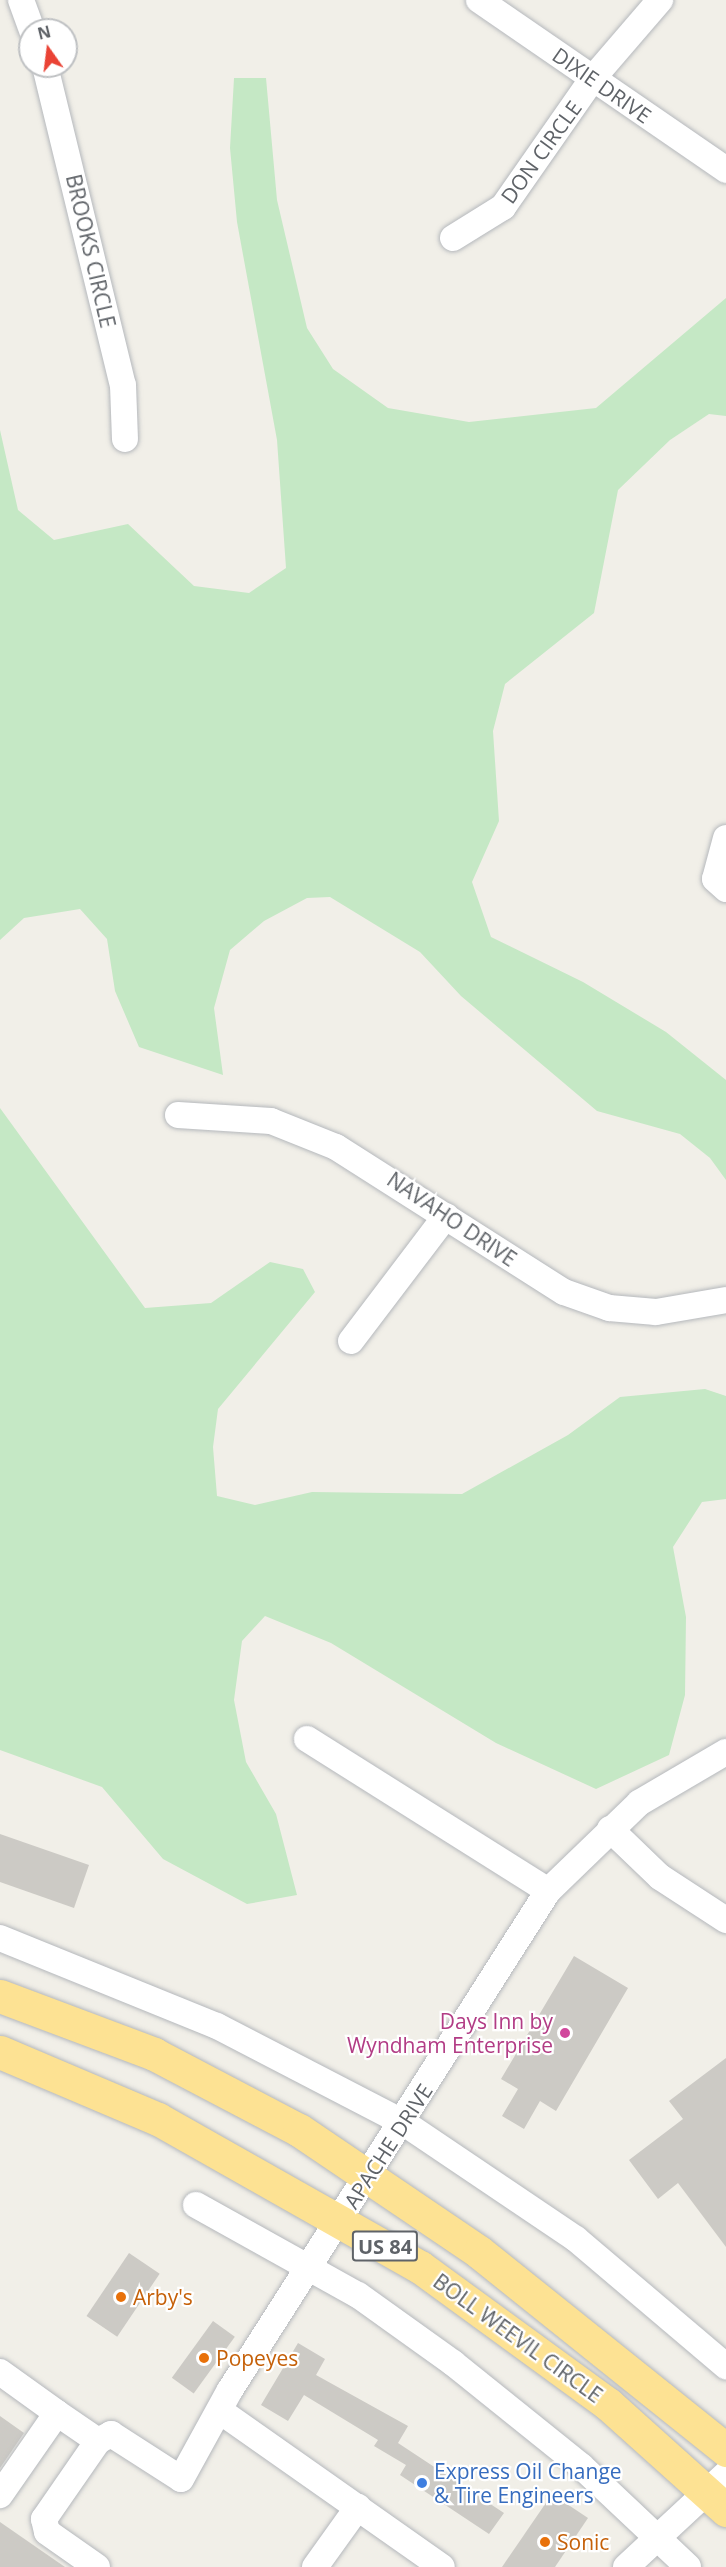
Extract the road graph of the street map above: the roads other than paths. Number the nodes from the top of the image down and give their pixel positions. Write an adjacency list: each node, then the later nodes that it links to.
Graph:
1 (21, 0): 4 (street)
2 (479, 0): 6 (street, DIXIE DRIVE)
3 (660, 0): 6 (street, DON CIRCLE)
4 (28, 18)
5 (48, 78): 9 (street, BROOKS CIRCLE)
6 (593, 78): 7 (street, DIXIE DRIVE); 8 (street, DON CIRCLE)
7 (726, 170)
8 (453, 238)
9 (125, 439)
10 (726, 838): 11 (street)
11 (720, 884)
12 (178, 1114): 13 (street, NAVAHO DRIVE)
13 (446, 1216): 14 (street, NAVAHO DRIVE); 15 (street)
14 (726, 1300)
15 (351, 1341)
16 (307, 1739): 19 (street)
17 (726, 1752): 18 (street, APACHE DRIVE)
18 (610, 1829): 19 (street, APACHE DRIVE); 20 (street)
19 (548, 1891): 24 (street, APACHE DRIVE)
20 (726, 1920)
21 (0, 1938): 24 (street)
22 (0, 1996): 25 (highway, BOLL WEEVIL CIRCLE / US 84)
23 (0, 2052): 27 (highway, BOLL WEEVIL CIRCLE / US 84)
24 (404, 2123): 25 (street, APACHE DRIVE); 29 (street)
25 (370, 2174): 27 (street, APACHE DRIVE); 34 (highway, BOLL WEEVIL CIRCLE / US 84)
26 (196, 2205): 28 (street)
27 (341, 2219): 28 (street, APACHE DRIVE); 35 (highway, BOLL WEEVIL CIRCLE / US 84)
28 (310, 2267): 31 (street, APACHE DRIVE); 38 (street)
29 (726, 2366)
30 (0, 2372): 32 (street)
31 (220, 2410): 33 (street, APACHE DRIVE); 37 (street)
32 (57, 2413): 33 (street); 36 (street)
33 (98, 2441): 39 (street)
34 (726, 2450)
35 (720, 2492): 38 (street)
36 (0, 2495)
37 (358, 2507): 40 (street); 41 (street)
38 (660, 2538): 42 (street); 43 (street)
39 (97, 2567)
40 (315, 2567)
41 (442, 2567)
42 (626, 2567)
43 (688, 2567)

